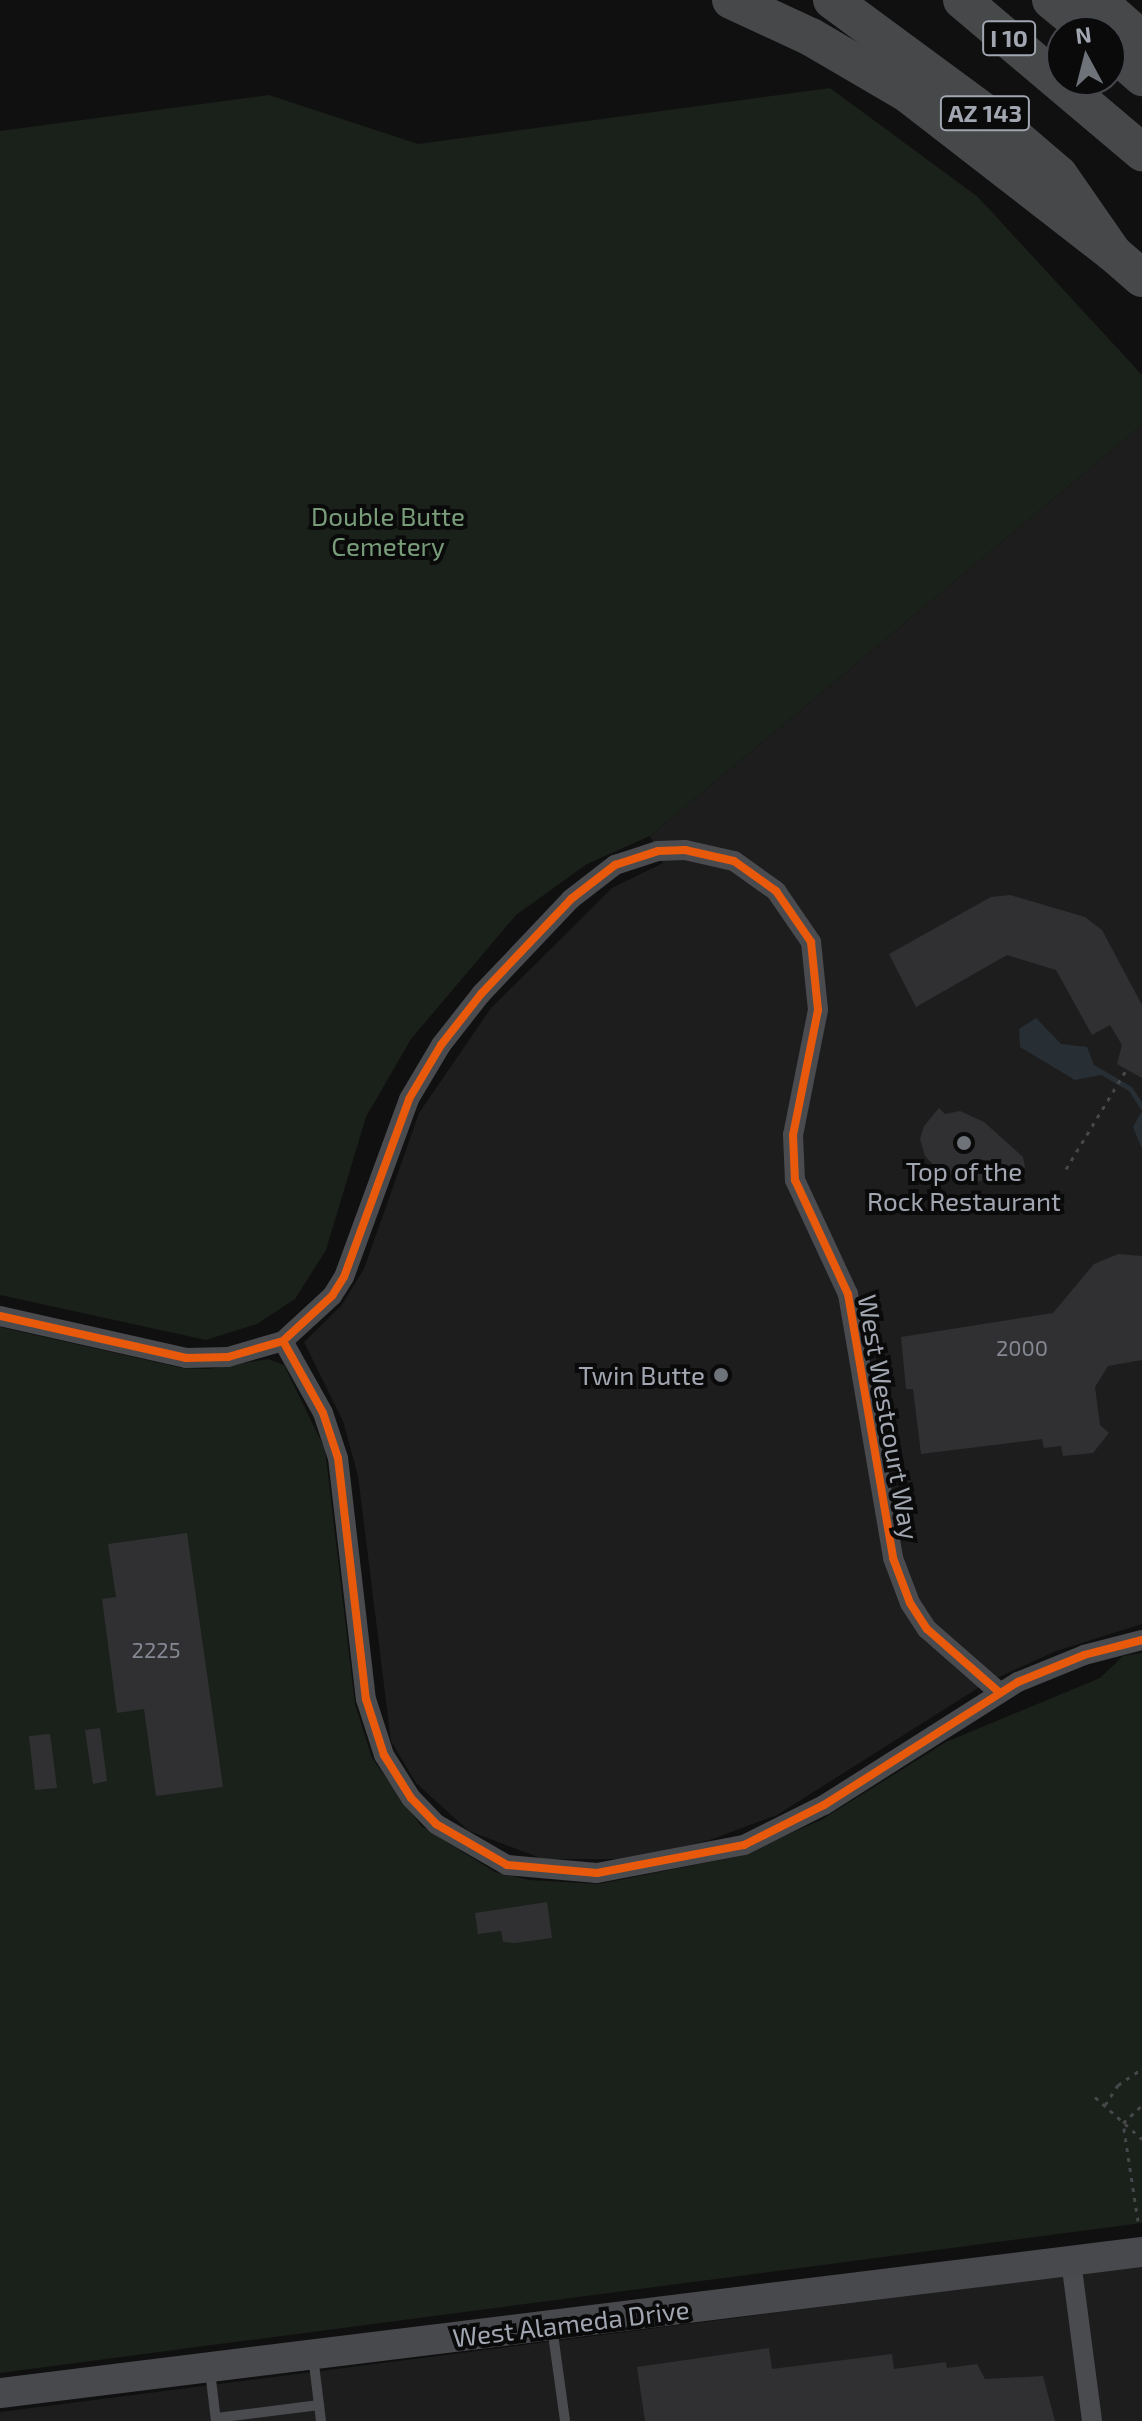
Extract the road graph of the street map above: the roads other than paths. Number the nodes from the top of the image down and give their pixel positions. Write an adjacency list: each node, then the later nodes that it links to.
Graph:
1 (731, 0): 11 (highway)
2 (832, 0): 11 (highway, AZ 143)
3 (962, 0): 10 (highway, I 10)
4 (1051, 0): 6 (highway)
5 (1097, 0): 7 (highway)
6 (1070, 16)
7 (1142, 40)
8 (1126, 63): 9 (highway)
9 (1142, 77)
10 (1142, 152)
11 (1113, 253): 12 (highway, AZ 143)
12 (1142, 278)
13 (0, 1316): 14 (street, West Westcourt Way)
14 (283, 1341): 16 (street); 16 (street, West Westcourt Way)
15 (1142, 1640): 16 (street)
16 (1000, 1693)
17 (1142, 2252): 18 (street, West Alameda Drive)
18 (1071, 2261): 19 (street, West Alameda Drive); 27 (street)
19 (552, 2325): 20 (street, West Alameda Drive); 26 (lane)
20 (312, 2355): 21 (street, West Alameda Drive); 23 (lane)
21 (209, 2367): 22 (street, West Alameda Drive); 24 (lane)
22 (0, 2393)
23 (319, 2405): 24 (lane); 25 (lane)
24 (216, 2420)
25 (321, 2421)
26 (565, 2421)
27 (1092, 2421)

